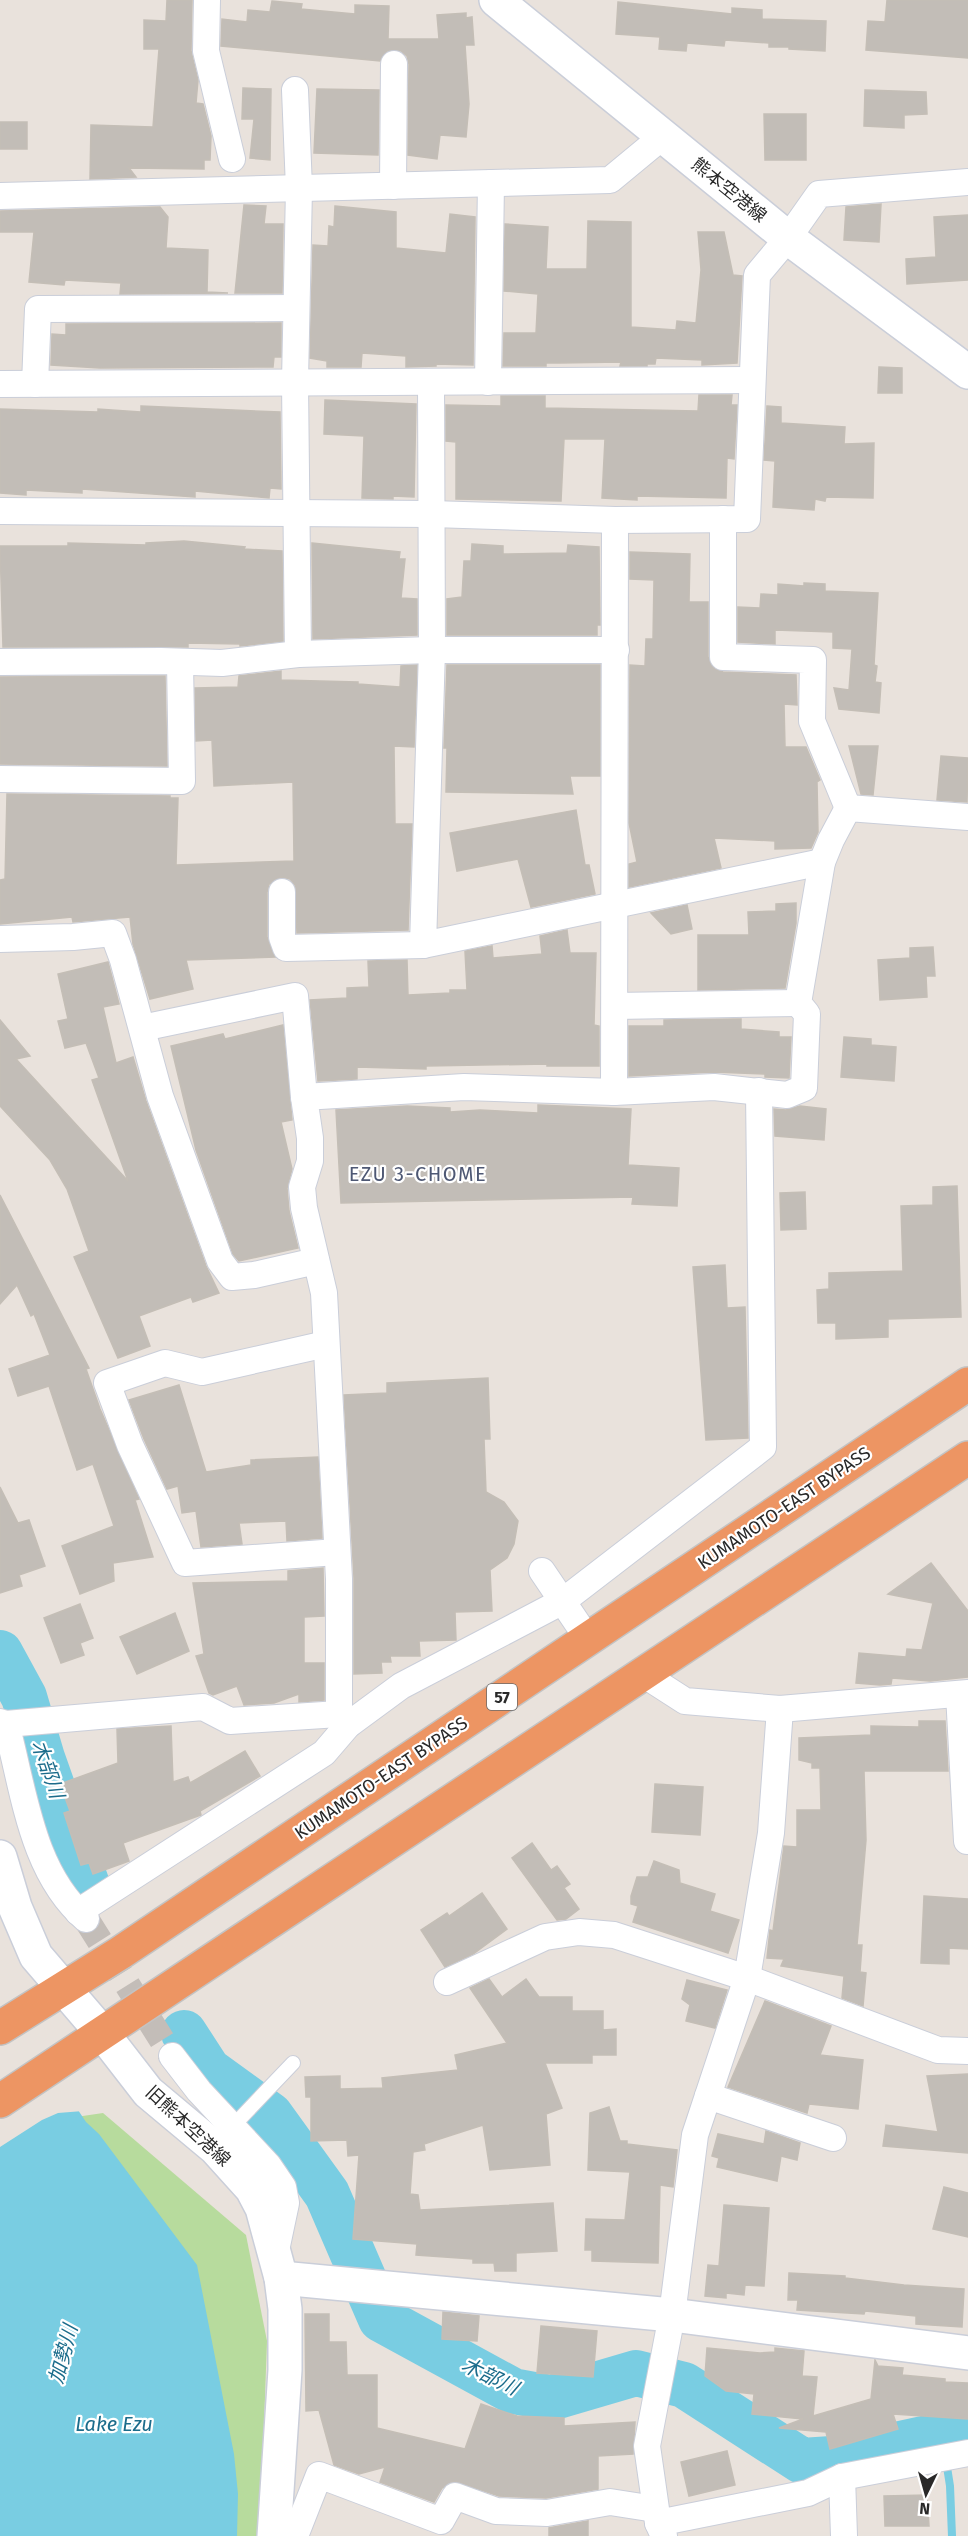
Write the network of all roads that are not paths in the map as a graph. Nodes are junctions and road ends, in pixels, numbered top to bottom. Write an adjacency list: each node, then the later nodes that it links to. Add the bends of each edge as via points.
1 (207, 0): 6 (street, via 206,51)
2 (496, 0): 5 (street, 熊本空港線)
3 (394, 64): 9 (street)
4 (296, 90): 10 (street)
5 (662, 137): 8 (street, via 610,180); 12 (street, 熊本空港線)
6 (232, 159)
7 (968, 182): 12 (street, via 819,194)
8 (491, 183): 9 (street); 18 (street)
9 (393, 186): 10 (street)
10 (299, 188): 11 (street); 13 (street)
11 (0, 196)
12 (788, 238): 14 (street, 熊本空港線); 15 (street, via 757,274)
13 (295, 308): 16 (street); 20 (street, via 38,309)
14 (968, 372)
15 (752, 380): 18 (street); 24 (street, via 747,519)
16 (294, 382): 17 (street); 20 (street); 22 (street)
17 (431, 382): 18 (street); 23 (street)
18 (488, 382)
19 (0, 384): 20 (street)
20 (35, 384)
21 (0, 511): 22 (street)
22 (297, 513): 23 (street); 28 (street)
23 (432, 514): 25 (street); 26 (street)
24 (723, 519): 25 (street); 32 (street, via 723,657 813,660 812,721)
25 (615, 520): 27 (street)
26 (432, 650): 27 (street); 28 (street); 38 (street)
27 (616, 650): 36 (street)
28 (298, 654): 30 (street, via 222,663)
29 (0, 662): 30 (street)
30 (180, 662): 31 (street, via 182,781)
31 (0, 779)
32 (848, 808): 33 (street); 34 (street)
33 (968, 817)
34 (822, 862): 36 (street); 39 (street)
35 (282, 892): 38 (street, via 282,937 286,948)
36 (615, 907): 38 (street); 40 (street)
37 (0, 939): 41 (street, via 113,933)
38 (423, 945)
39 (798, 1004): 40 (street); 42 (street, via 807,1014 804,1088 787,1095)
40 (615, 1006): 43 (street)
41 (142, 1028): 44 (street, via 295,996); 45 (street, via 160,1095 219,1261 232,1277)
42 (759, 1091): 43 (street, via 714,1088); 51 (street, via 763,1447)
43 (614, 1092): 44 (street, via 464,1087)
44 (304, 1097): 45 (street, via 310,1161 302,1187)
45 (316, 1261): 46 (street, via 324,1293)
46 (326, 1344): 49 (street); 49 (street, via 202,1372 165,1363 107,1383 130,1445 185,1563)
47 (968, 1384): 52 (highway, KUMAMOTO-EAST BYPASS / 57)
48 (968, 1458): 53 (highway)
49 (337, 1552): 56 (street)
50 (542, 1571): 51 (street)
51 (563, 1601): 52 (street); 56 (street)
52 (588, 1640): 62 (highway, KUMAMOTO-EAST BYPASS / 57)
53 (643, 1674): 55 (street, via 685,1701); 64 (highway)
54 (963, 1694): 55 (street); 58 (street)
55 (780, 1709): 60 (street, via 771,1833)
56 (343, 1719): 57 (street, via 230,1721 203,1707); 57 (street, via 324,1753 113,1889 82,1916 60,1892 46,1868)
57 (3, 1723)
58 (967, 1841)
59 (0, 1857): 62 (street, 旧熊本空港線, via 36,1956)
60 (747, 1978): 61 (street, via 614,1935 579,1932 545,1937); 65 (street, via 938,2050); 68 (street)
61 (447, 1982)
62 (64, 1990): 63 (highway, KUMAMOTO-EAST BYPASS / 57); 64 (street, 旧熊本空港線)
63 (0, 2028)
64 (103, 2034): 69 (highway); 72 (street, 旧熊本空港線, via 148,2092 215,2148 252,2189 262,2208)
65 (968, 2051)
66 (172, 2056): 70 (street, via 199,2091)
67 (293, 2063): 70 (lane)
68 (708, 2096): 71 (street); 73 (street, via 695,2135)
69 (0, 2101)
70 (238, 2120): 72 (street, via 283,2187 286,2203)
71 (833, 2138)
72 (278, 2267): 73 (street, via 400,2289); 79 (street, 旧熊本空港線, via 285,2309 285,2370)
73 (672, 2315): 74 (street); 77 (street, via 647,2446)
74 (968, 2353)
75 (968, 2453): 76 (street)
76 (842, 2477): 77 (street, via 808,2493); 81 (street)
77 (659, 2523): 78 (street, via 610,2502 547,2513 496,2511 454,2496)
78 (447, 2528): 80 (street, via 319,2475)
79 (274, 2536)
80 (295, 2536)
81 (844, 2536)

